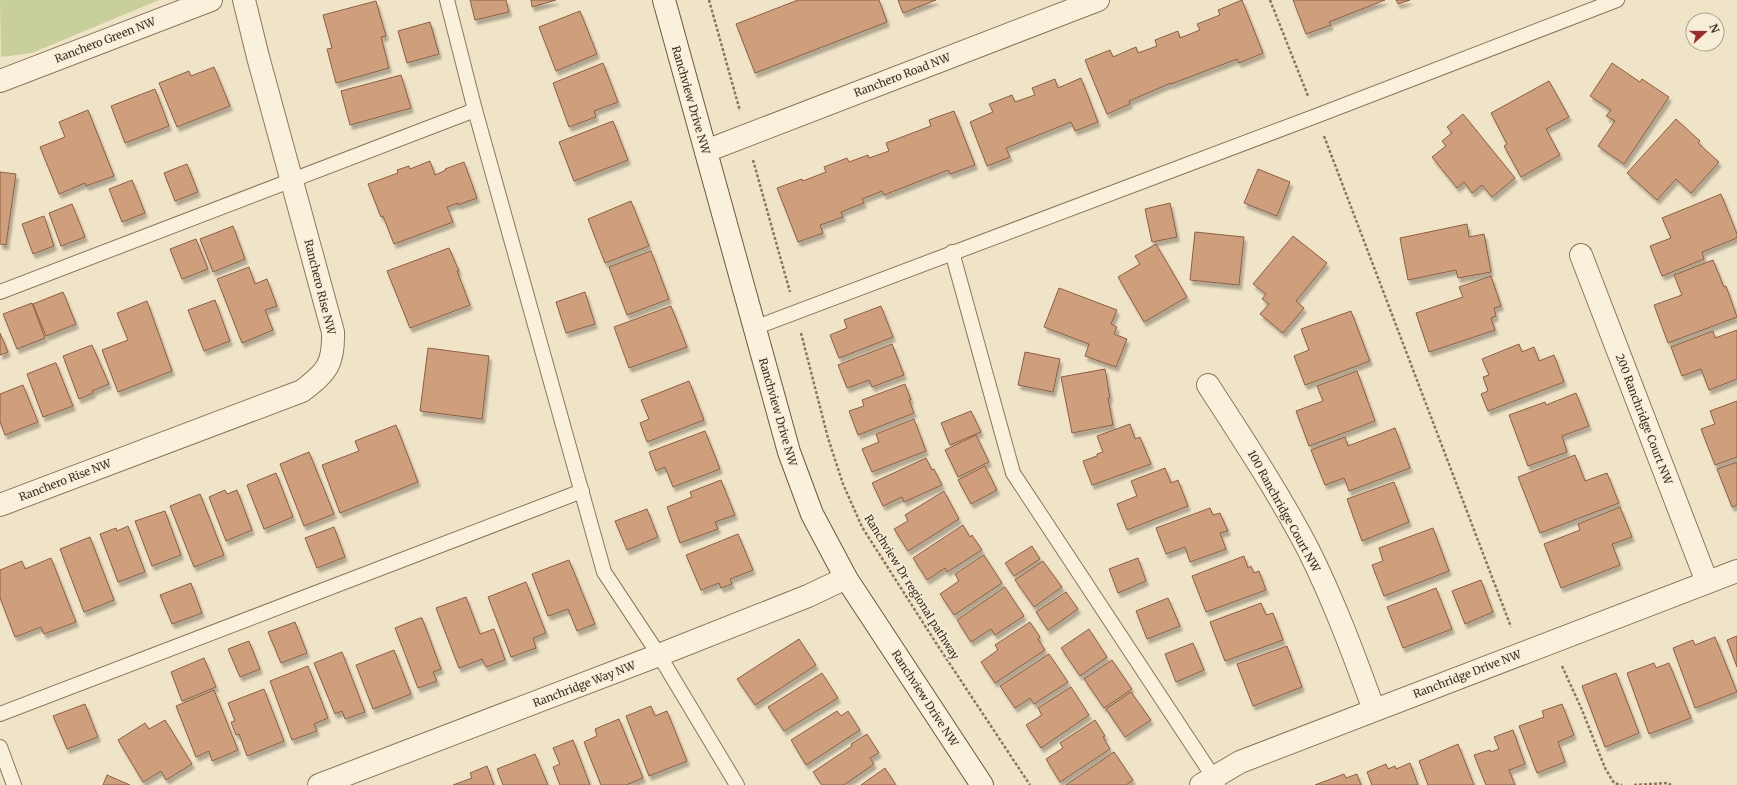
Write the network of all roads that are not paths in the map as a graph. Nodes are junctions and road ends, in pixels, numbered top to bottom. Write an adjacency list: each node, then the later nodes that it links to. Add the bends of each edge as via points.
1 (211, 0): 7 (street, Ranchero Green NW)
2 (244, 0): 10 (street, Ranchero Rise NW)
3 (447, 0): 8 (lane)
4 (664, 0): 9 (street, Ranchview Drive NW)
5 (1098, 0): 9 (street, Ranchero Road NW)
6 (1617, 0): 11 (lane)
7 (0, 81)
8 (475, 110): 10 (lane); 16 (lane)
9 (706, 151): 14 (street, Ranchview Drive NW)
10 (292, 179): 13 (lane); 17 (street, Ranchero Rise NW, via 333,332 334,351 330,365 302,391)
11 (952, 252): 14 (lane); 25 (lane, via 1013,473)
12 (1581, 255): 20 (street, 200 Ranchridge Court NW)
13 (0, 292)
14 (754, 328): 19 (street, Ranchview Drive NW, via 788,452 812,514)
15 (1208, 385): 22 (street, 100 Ranchridge Court NW, via 1264,471 1308,549 1341,620)
16 (582, 491): 21 (lane, via 604,572); 23 (lane)
17 (0, 505)
18 (1737, 571): 20 (street, Ranchridge Drive NW)
19 (846, 578): 21 (street, Ranchridge Way NW, via 808,596); 29 (street, Ranchview Drive NW)
20 (1707, 582): 22 (street, Ranchridge Drive NW)
21 (659, 655): 27 (street, Ranchridge Way NW); 28 (lane)
22 (1374, 710): 25 (street, Ranchridge Drive NW, via 1240,762)
23 (0, 714)
24 (0, 748): 26 (lane)
25 (1212, 782)
26 (14, 785)
27 (319, 785)
28 (737, 785)
29 (982, 785)

